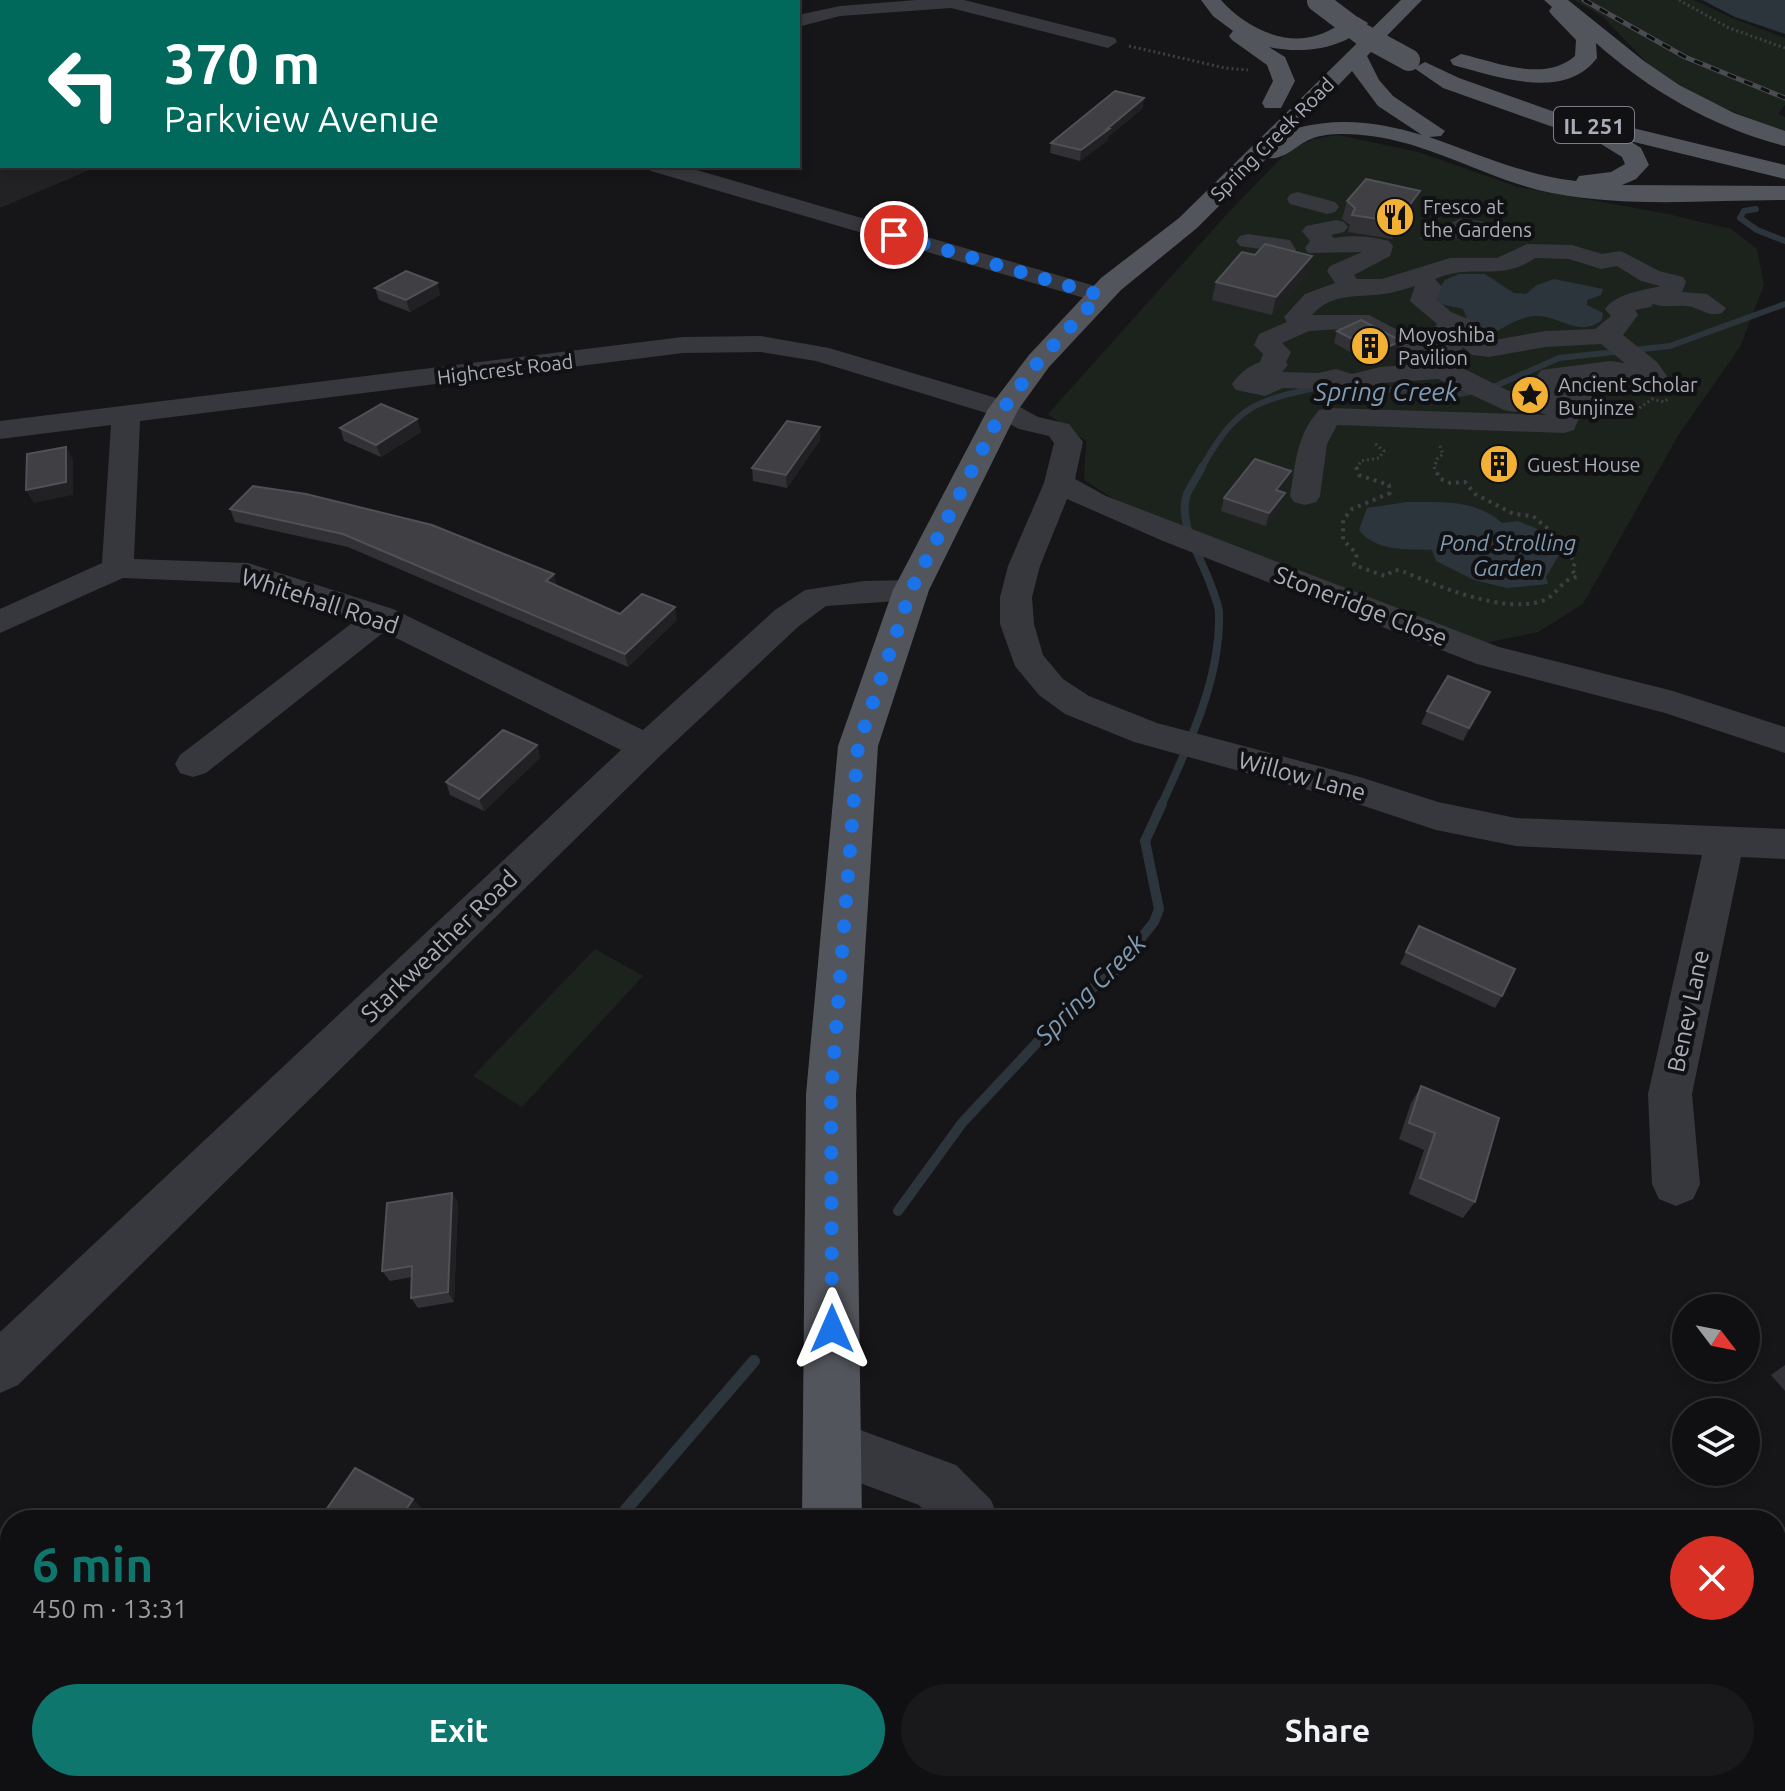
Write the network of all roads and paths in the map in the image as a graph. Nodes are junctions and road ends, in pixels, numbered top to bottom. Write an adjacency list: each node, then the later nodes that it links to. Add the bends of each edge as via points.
1 (1199, 0): 12 (main road, Spring Creek Road, via 1277,62 1284,81 1264,112)
2 (1211, 0): 12 (main road, via 1249,33 1274,42 1322,41)
3 (1347, 0): 16 (main road, IL 251)
4 (1421, 0): 10 (main road)
5 (1539, 0): 16 (main road, via 1571,20 1586,39 1586,58 1571,71 1536,75)
6 (1554, 0): 17 (main road, via 1667,88 1702,108)
7 (1679, 0): 14 (path, via 1729,28)
8 (945, 1): 11 (street, via 840,11); 13 (street)
9 (1317, 1): 16 (main road, IL 251, bridge, via 1363,35)
10 (1399, 4): 12 (main road, Spring Creek Road); 15 (main road, Spring Creek Road)
11 (800, 21)
12 (1358, 23)
13 (1108, 42)
14 (1785, 48)
15 (1356, 55): 16 (main road, via 1379,98 1417,123 1485,155 1537,175 1575,181 1608,181 1630,175 1637,165 1633,153 1609,139 1451,83); 24 (main road, Spring Creek Road)
16 (1418, 55): 19 (main road, IL 251, via 1608,117); 21 (main road, IL 251, via 1590,124)
17 (1785, 139)
18 (1237, 141): 31 (main road, Spring Creek Road, via 1162,217)
19 (1785, 158)
20 (667, 168): 31 (street)
21 (1785, 172)
22 (1785, 193): 24 (main road, via 1599,192 1549,186 1400,136 1333,126 1302,132 1277,148)
23 (1298, 199): 32 (street, via 1332,217 1314,231 1323,240 1317,248 1347,243 1381,246 1381,251 1339,271)
24 (1188, 223): 31 (main road, Spring Creek Road)
25 (1514, 230): 28 (street, via 1621,245 1625,254)
26 (1248, 241): 27 (street, via 1282,245)
27 (1284, 250)
28 (1611, 260): 29 (street, via 1596,269); 30 (street, via 1527,251 1503,266 1450,264); 33 (street, via 1674,282)
29 (1547, 264)
30 (1420, 277): 32 (street, via 1382,287); 35 (street, via 1429,287 1423,301)
31 (1112, 282): 40 (main road, Spring Creek Road)
32 (1350, 287): 36 (street, via 1308,300 1297,317)
33 (1660, 297): 34 (street, via 1698,299); 37 (street, via 1648,294 1642,302 1618,309 1624,319)
34 (1713, 308)
35 (1454, 322): 37 (street, via 1469,329 1471,341 1481,349 1543,339); 38 (street, via 1445,331 1449,349)
36 (1321, 329): 38 (street, via 1360,320); 38 (street, via 1268,340 1278,352 1275,365 1246,384 1265,388 1277,380 1336,377 1350,383)
37 (1609, 338): 39 (street)
38 (1431, 367): 44 (street, via 1514,404 1520,396 1536,399)
39 (1650, 372): 44 (path, via 1671,395 1664,402 1652,399 1643,409 1623,416); 44 (street, via 1610,369 1551,376 1562,394 1580,400 1586,409)
40 (1003, 409): 41 (street, Highcrest Road, via 820,354 761,344 683,345); 46 (street, via 1065,435 1069,442); 49 (main road, Spring Creek Road)
41 (126, 416): 45 (street, Highcrest Road); 48 (street)
42 (1368, 416): 43 (street); 43 (path, via 1365,434 1384,451 1356,467 1359,475 1384,481 1390,493 1342,517 1340,533 1357,554 1354,565 1385,576 1402,571 1449,592 1496,601 1549,599 1568,578 1577,577 1575,563 1560,539 1533,516 1514,514 1475,494 1465,482 1439,478 1434,470 1445,437); 47 (street, via 1329,416 1323,422 1307,459)
43 (1436, 418): 44 (street)
44 (1570, 421)
45 (0, 430)
46 (1059, 483): 52 (street, Stoneridge Close, via 1174,534 1489,656 1673,703); 55 (street, Willow Lane, via 1024,566 1016,597 1017,624 1027,658 1051,687 1077,705 1147,733 1436,816 1516,832)
47 (1305, 496)
48 (118, 568): 50 (street, Whitehall Road, via 248,573); 51 (street)
49 (911, 590): 53 (street, Starkweather Road, via 817,597 787,618); 59 (main road, Spring Creek Road, via 858,746 831,1094)
50 (381, 617): 53 (street, Whitehall Road); 54 (street)
51 (0, 622)
52 (1785, 740)
53 (647, 747): 58 (street, Starkweather Road)
54 (193, 764)
55 (1725, 839): 56 (street, Willow Lane); 57 (street, Benev Lane, via 1670,1094)
56 (1785, 844)
57 (1676, 1184)
58 (0, 1367)
59 (833, 1447): 60 (main road, Spring Creek Road); 61 (street, via 937,1484)
60 (832, 1510)
61 (962, 1510)

